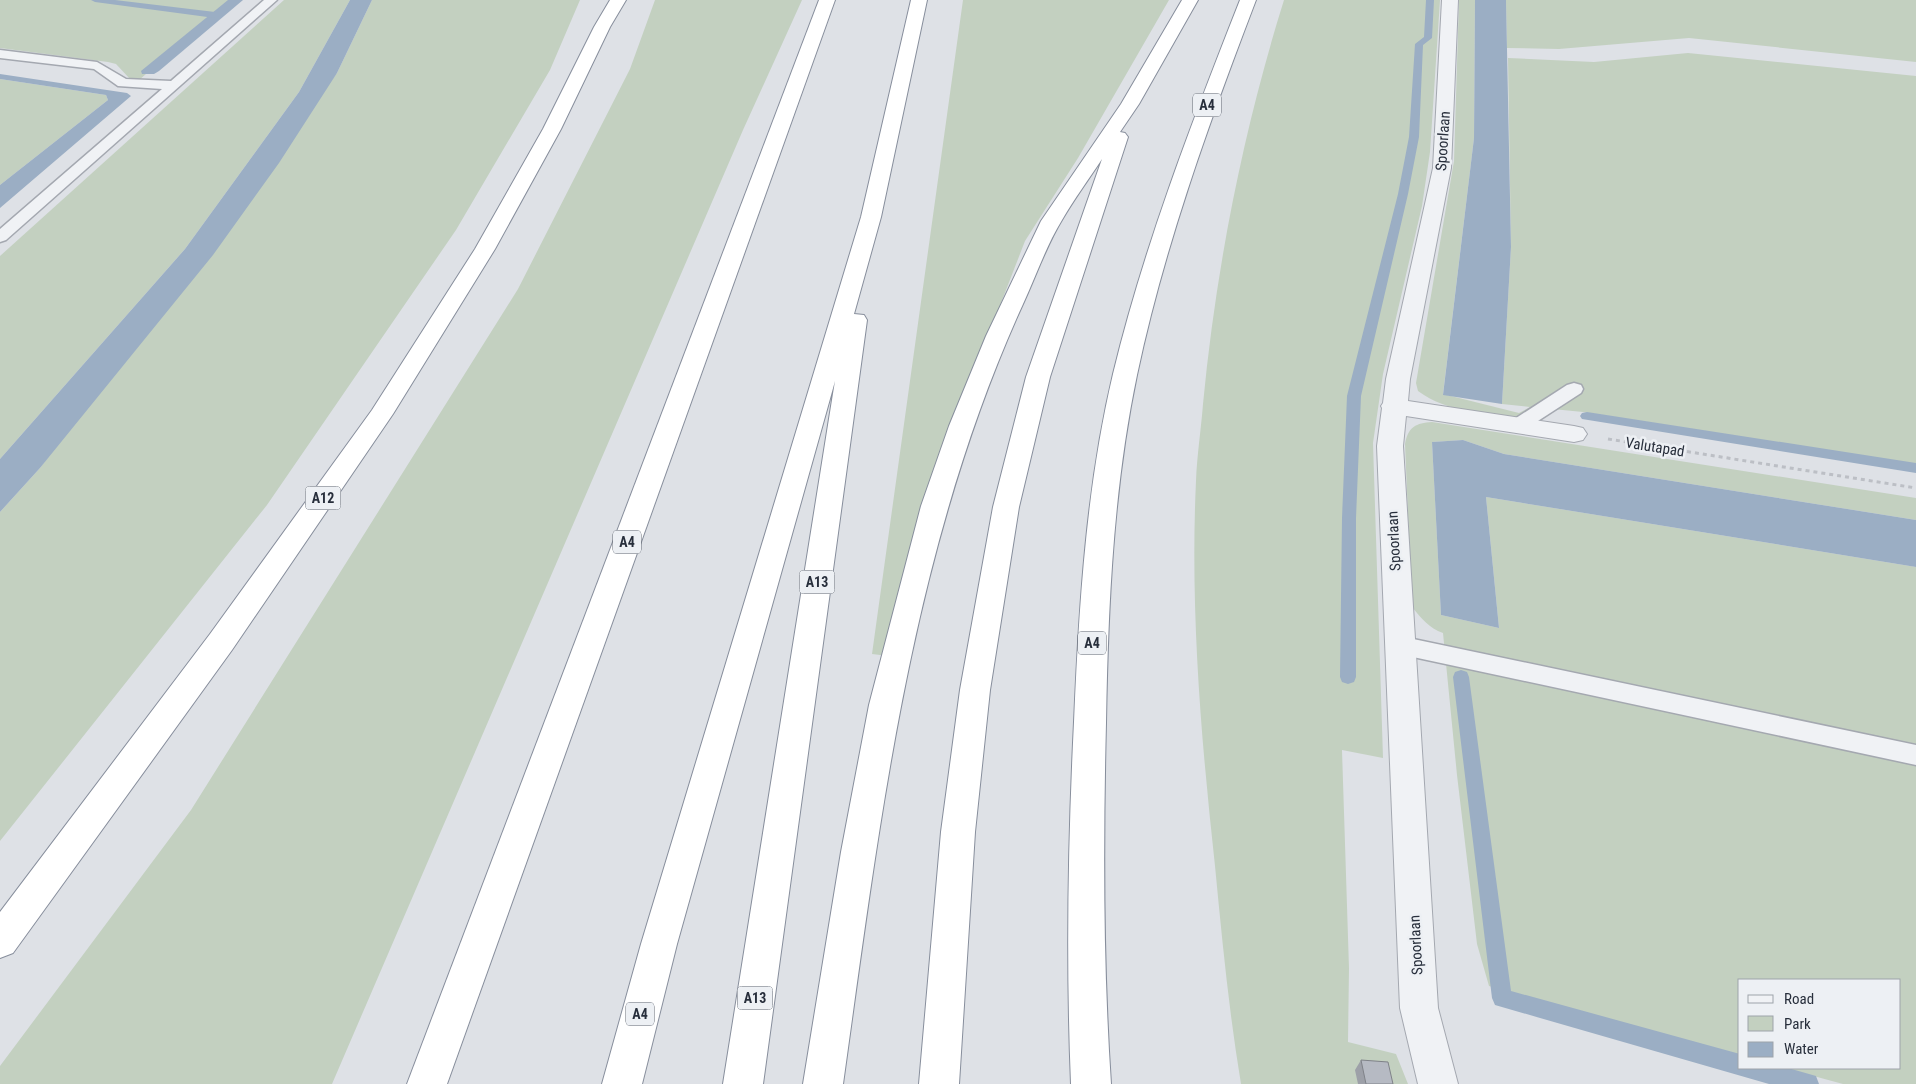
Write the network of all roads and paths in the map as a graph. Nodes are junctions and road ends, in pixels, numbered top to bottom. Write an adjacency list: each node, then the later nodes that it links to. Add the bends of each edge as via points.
1 (271, 0): 11 (lane)
2 (608, 0): 9 (highway, A12)
3 (618, 0): 9 (highway, A12)
4 (827, 0): 23 (highway, A4)
5 (920, 0): 13 (highway, A4)
6 (1190, 0): 12 (highway)
7 (1248, 0): 28 (highway, A4, via 1206,108 1149,278 1125,377 1104,501 1092,638 1087,833)
8 (1450, 0): 16 (street, Spoorlaan, via 1442,168)
9 (602, 27): 22 (highway, A12, via 552,129 498,226 380,414 221,642)
10 (0, 54): 11 (lane, via 97,66 123,84)
11 (172, 85): 14 (lane)
12 (1130, 104): 26 (highway, via 1051,220 977,382 934,506 885,705 858,852); 27 (highway, via 1038,377 1006,507 975,690 958,832)
13 (871, 217): 24 (highway, A4, via 658,944); 25 (highway, A13)
14 (0, 237)
15 (1574, 389): 17 (lane)
16 (1393, 406): 17 (street); 20 (street, Spoorlaan, via 1390,446)
17 (1517, 426): 18 (street)
18 (1574, 434): 19 (path, Valutapad)
19 (1916, 488)
20 (1399, 645): 21 (lane); 29 (street, Spoorlaan, via 1419,1008)
21 (1916, 755)
22 (0, 941)
23 (427, 1084)
24 (622, 1084)
25 (743, 1084)
26 (823, 1084)
27 (938, 1084)
28 (1091, 1084)
29 (1438, 1084)

